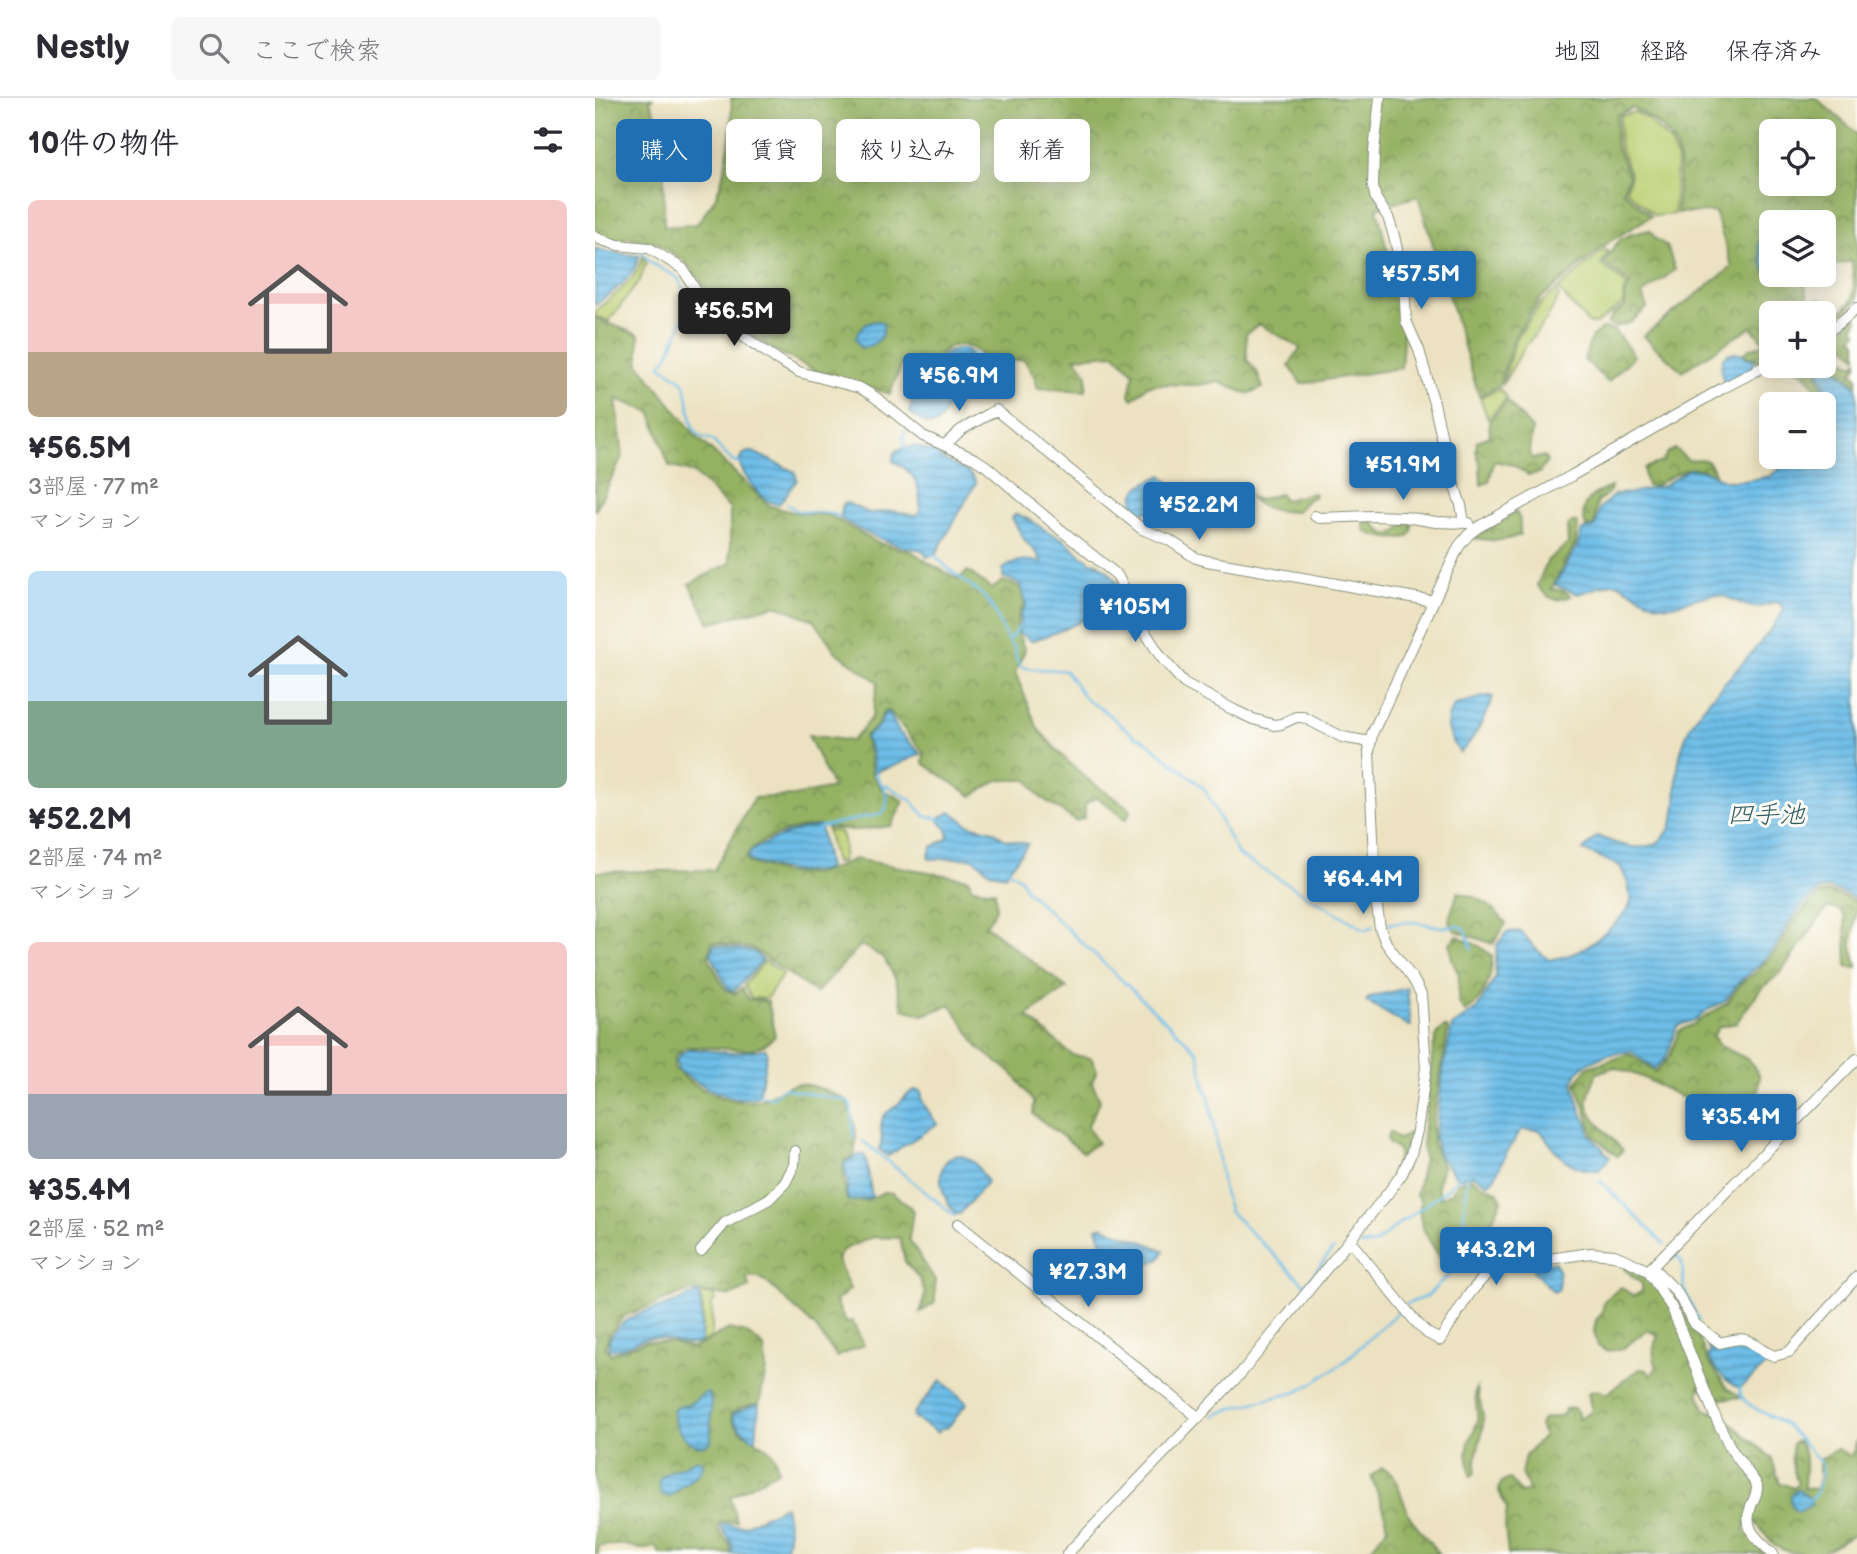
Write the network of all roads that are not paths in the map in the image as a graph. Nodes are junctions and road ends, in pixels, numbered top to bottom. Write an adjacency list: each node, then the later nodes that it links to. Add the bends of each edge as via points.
1 (1380, 98): 8 (street, via 1373,187 1394,236 1404,280 1406,321 1419,350)
2 (595, 236): 6 (street, via 618,245 649,248 683,269 716,318 781,362 799,372 860,388 923,436)
3 (1857, 308): 4 (street)
4 (1836, 326)
5 (1759, 369): 9 (street)
6 (945, 445): 10 (street, via 996,410 1142,529 1196,558); 11 (street, via 986,466 1117,575 1133,613 1161,657 1184,682 1254,719 1281,724 1303,717 1342,737)
7 (1315, 516): 8 (street)
8 (1464, 522): 9 (street)
9 (1480, 526): 10 (street, via 1459,546)
10 (1433, 601): 11 (street)
11 (1370, 742): 15 (street, via 1380,928 1421,994 1426,1068 1411,1154 1402,1174)
12 (1857, 1059): 17 (street)
13 (795, 1151): 16 (street, via 785,1183 769,1199 725,1223)
14 (958, 1224): 19 (street)
15 (1350, 1241): 17 (street, via 1427,1333 1440,1340 1490,1270 1591,1253 1614,1255); 19 (street)
16 (701, 1251)
17 (1650, 1269): 18 (street, via 1677,1291 1695,1324 1720,1343 1747,1339 1774,1356 1789,1352); 21 (street, via 1672,1308 1731,1450 1757,1485 1748,1518 1750,1530)
18 (1857, 1277)
19 (1199, 1418): 20 (street)
20 (1066, 1554)
21 (1773, 1554)

